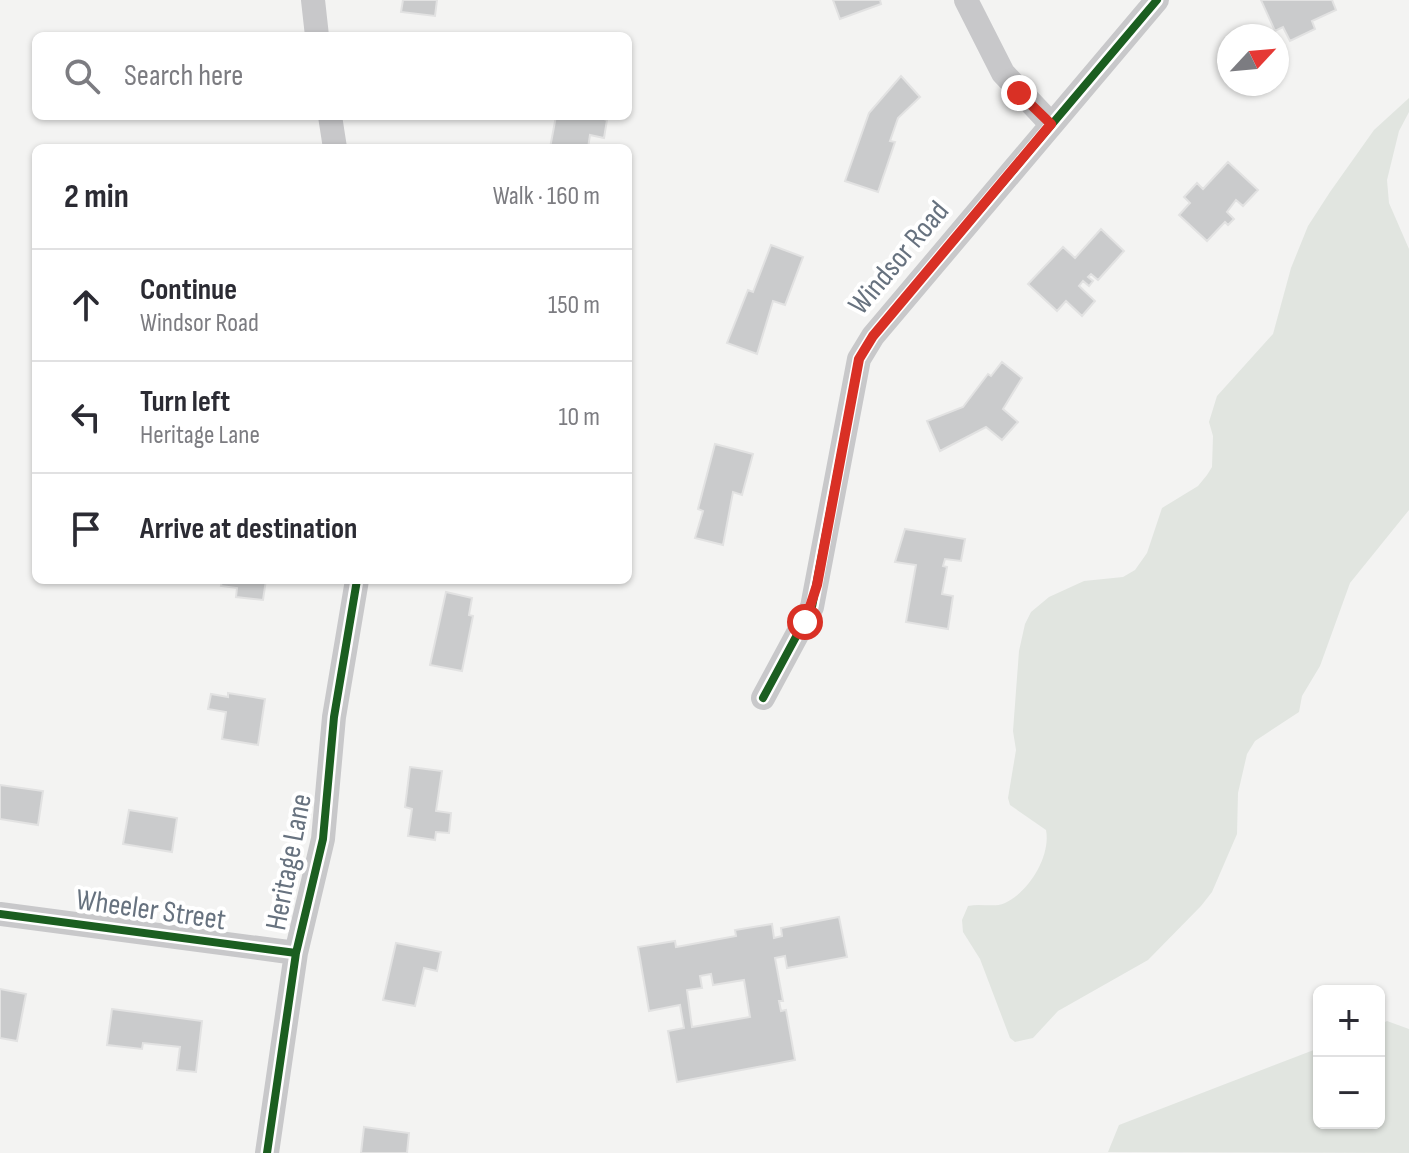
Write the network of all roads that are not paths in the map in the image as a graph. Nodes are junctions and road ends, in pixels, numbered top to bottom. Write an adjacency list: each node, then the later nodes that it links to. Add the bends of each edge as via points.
1 (313, 0): 4 (street)
2 (966, 0): 6 (street, via 1003,73)
3 (1157, 0): 6 (street, Windsor Road)
4 (317, 32)
5 (331, 120): 7 (street)
6 (1051, 124): 9 (street, Windsor Road, via 859,359 812,607)
7 (334, 144)
8 (356, 584): 11 (street, Heritage Lane, via 334,717 323,839)
9 (763, 698)
10 (0, 914): 11 (street, Wheeler Street)
11 (296, 953): 12 (street, Heritage Lane)
12 (267, 1153)

